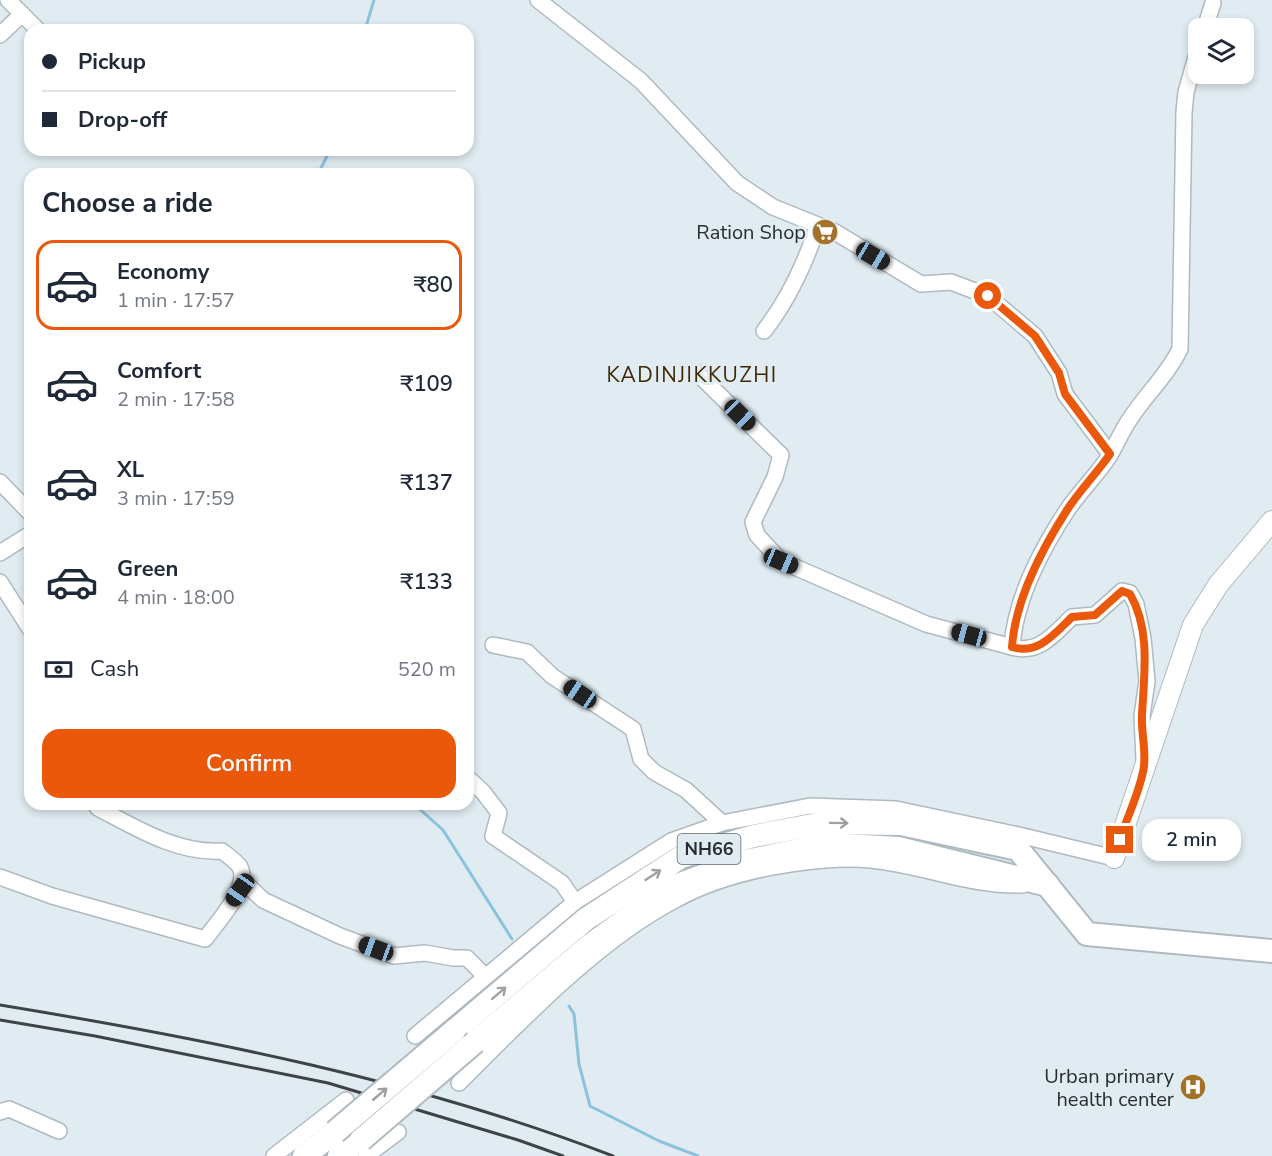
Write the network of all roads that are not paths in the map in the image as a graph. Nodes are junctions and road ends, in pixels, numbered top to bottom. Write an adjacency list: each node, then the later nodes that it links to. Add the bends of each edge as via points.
1 (8, 0): 4 (street)
2 (538, 0): 9 (street, via 641,81 737,183 772,207)
3 (1213, 3): 5 (street)
4 (22, 14): 6 (street); 7 (street)
5 (1208, 18)
6 (32, 24)
7 (0, 35)
8 (1188, 84): 12 (street, via 1184,112 1180,349 1170,370 1130,419)
9 (818, 225): 10 (street, via 789,298); 12 (street, via 921,284 951,282 988,296 1035,336 1059,373 1065,394)
10 (764, 331)
11 (696, 372): 21 (street, via 781,455 753,522 757,535 781,561 926,624)
12 (1110, 454): 21 (street, via 1068,509 1041,557 1021,602)
13 (0, 482): 14 (street)
14 (24, 507)
15 (1272, 521): 22 (main road, via 1218,585 1193,625)
16 (24, 538): 17 (street)
17 (0, 553)
18 (0, 582): 19 (street)
19 (24, 620)
20 (493, 645): 25 (street, via 527,652 552,676 633,729 641,759 654,772 686,790)
21 (1012, 647): 22 (street, via 1028,649 1048,641 1072,617 1095,615 1122,591 1130,594 1136,604 1144,648)
22 (1144, 766): 26 (main road)
23 (474, 784): 30 (street, via 499,813 494,836 562,883)
24 (104, 810): 29 (street, via 169,842 204,852 222,850 240,866)
25 (722, 824): 26 (street, via 810,806 896,809); 30 (street, via 671,841)
26 (1114, 858)
27 (0, 878): 29 (street, via 205,939)
28 (1048, 885): 31 (highway, NH66, via 1087,934); 34 (street, via 995,886 872,860 828,858 730,877 677,898 625,932 541,1002); 39 (highway, NH66, bridge, via 898,848 826,844 737,863 669,888 589,946 475,1042); 41 (highway, NH66, one-way to 28, bridge, via 586,919 681,857 754,836 825,823 901,824 1018,849)
29 (244, 886): 32 (street, via 263,900 340,936 394,956 425,953 467,957)
30 (575, 902): 32 (street)
31 (1272, 951)
32 (485, 976): 33 (street)
33 (415, 1036)
34 (459, 1083)
35 (346, 1100): 40 (street)
36 (0, 1112): 37 (street, via 9,1109)
37 (59, 1131)
38 (398, 1132): 39 (street)
39 (363, 1148): 42 (highway, NH66)
40 (274, 1156)
41 (304, 1156)
42 (339, 1156)

